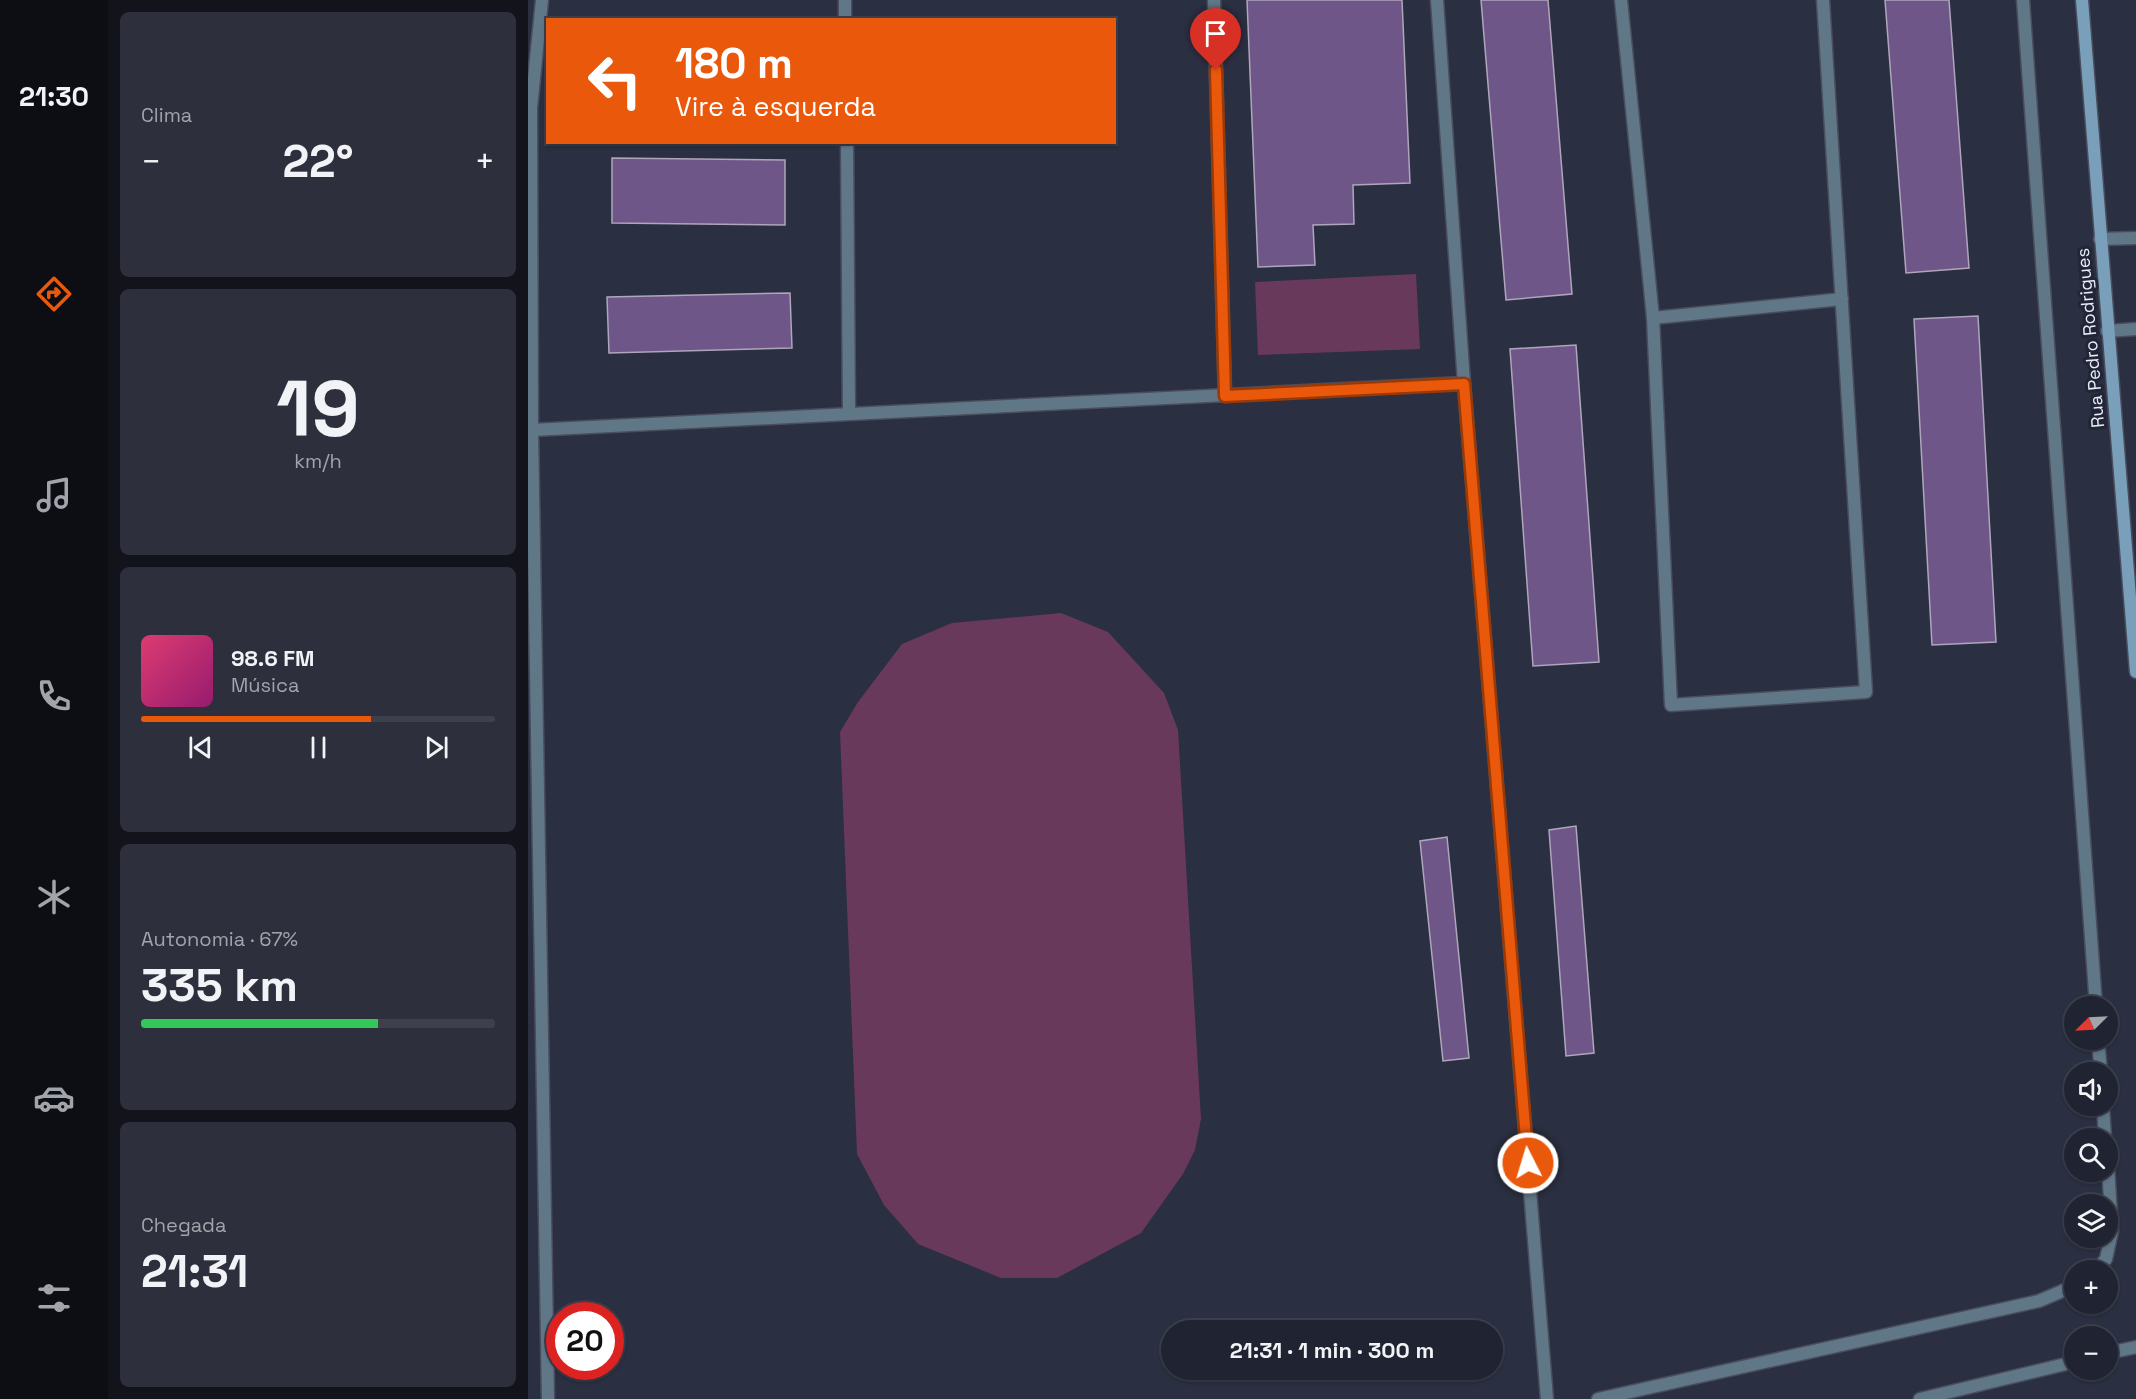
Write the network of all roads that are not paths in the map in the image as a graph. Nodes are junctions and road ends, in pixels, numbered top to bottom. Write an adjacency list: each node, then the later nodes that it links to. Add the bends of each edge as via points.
1 (542, 0): 20 (street, via 531,108)
2 (845, 0): 9 (street)
3 (1214, 0): 18 (street)
4 (1437, 0): 17 (street)
5 (1621, 0): 14 (street)
6 (1822, 0): 13 (street)
7 (2023, 0): 22 (street)
8 (2082, 0): 12 (main road, Rua Pedro Rodrigues)
9 (845, 18)
10 (847, 144): 19 (street)
11 (2136, 238): 12 (street)
12 (2100, 239): 16 (main road, Rua Pedro Rodrigues)
13 (1842, 299): 14 (street); 14 (street, via 1866,692 1671,705)
14 (1653, 318)
15 (2136, 329): 16 (street)
16 (2108, 331): 21 (main road, Rua Pedro Rodrigues)
17 (1464, 384): 18 (street); 30 (street)
18 (1225, 396): 19 (street)
19 (849, 414): 20 (street)
20 (532, 430): 29 (street)
21 (2136, 672)
22 (2095, 996)
23 (2109, 1182): 24 (street, via 2112,1232)
24 (2105, 1260)
25 (2064, 1290): 31 (street, via 2039,1301)
26 (2136, 1347): 27 (street)
27 (2118, 1351)
28 (2064, 1364): 32 (street)
29 (548, 1399)
30 (1547, 1399)
31 (1598, 1399)
32 (1920, 1399)

